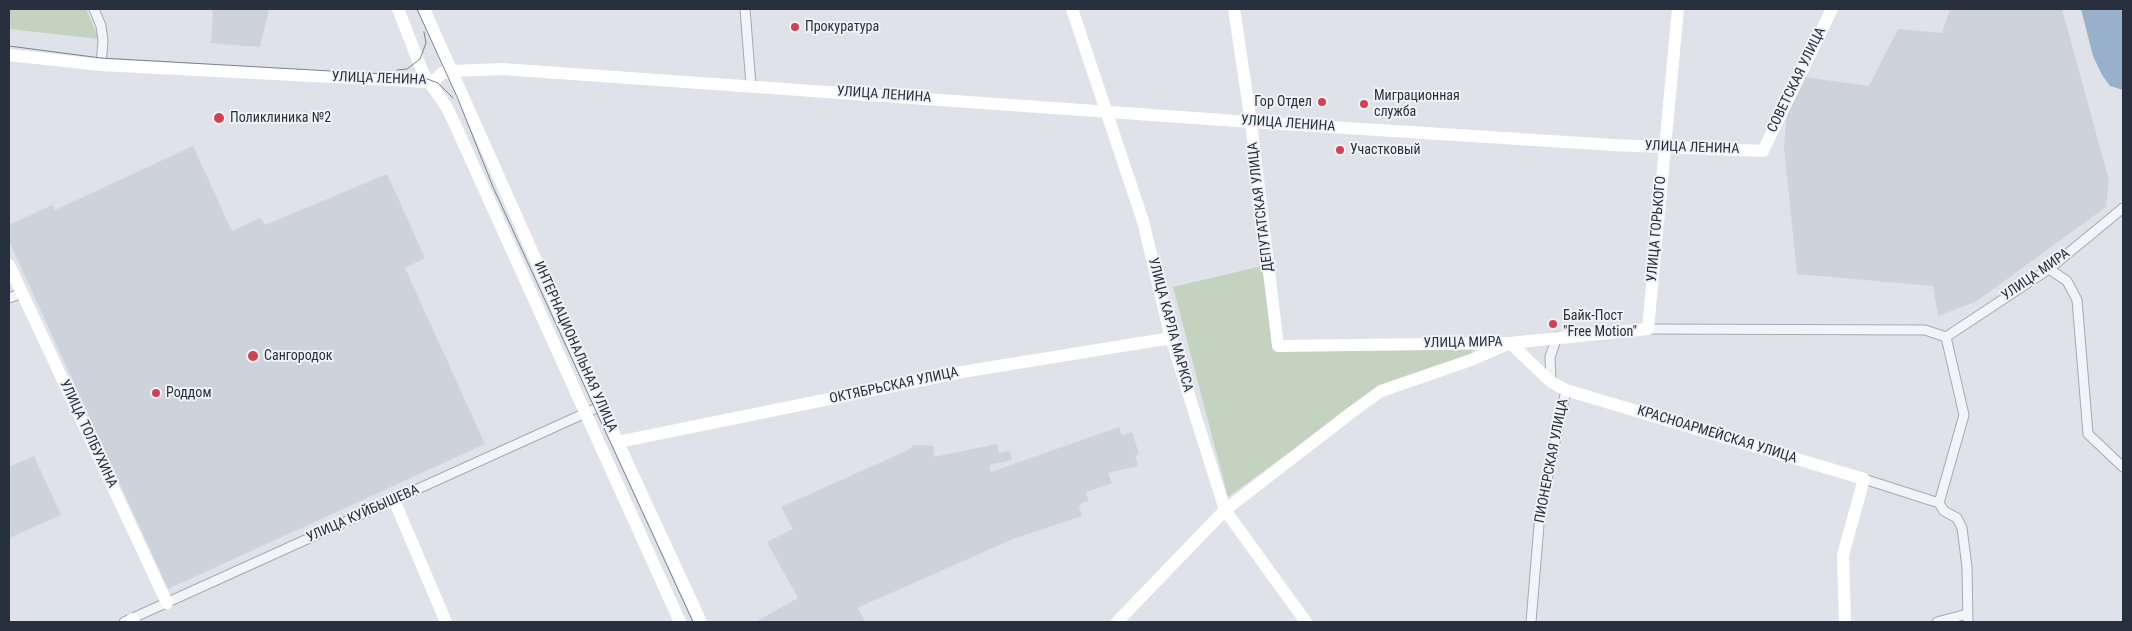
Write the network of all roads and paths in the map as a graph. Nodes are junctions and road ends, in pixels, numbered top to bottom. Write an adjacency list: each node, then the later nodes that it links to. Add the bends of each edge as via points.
1 (94, 9): 10 (street, via 103,41)
2 (398, 9): 12 (street, ИНТЕРНАЦИОНАЛЬНАЯ УЛИЦА)
3 (424, 9): 11 (street, ИНТЕРНАЦИОНАЛЬНАЯ УЛИЦА)
4 (745, 9): 13 (street)
5 (1072, 9): 14 (street, УЛИЦА КАРЛА МАРКСА)
6 (1234, 9): 15 (street, ДЕПУТАТСКАЯ УЛИЦА)
7 (1678, 9): 16 (street, УЛИЦА ГОРЬКОГО)
8 (1832, 9): 17 (street, СОВЕТСКАЯ УЛИЦА)
9 (9, 55): 10 (street, УЛИЦА ЛЕНИНА)
10 (100, 65): 12 (street, УЛИЦА ЛЕНИНА)
11 (453, 71): 12 (street, УЛИЦА ЛЕНИНА, via 442,73); 13 (street, УЛИЦА ЛЕНИНА, via 502,69); 31 (street, ИНТЕРНАЦИОНАЛЬНАЯ УЛИЦА)
12 (429, 82): 32 (street, ИНТЕРНАЦИОНАЛЬНАЯ УЛИЦА, via 452,118)
13 (751, 85): 14 (street, УЛИЦА ЛЕНИНА)
14 (1106, 112): 15 (street, УЛИЦА ЛЕНИНА); 26 (street, УЛИЦА КАРЛА МАРКСА, via 1143,221)
15 (1251, 122): 16 (street, УЛИЦА ЛЕНИНА); 28 (street, ДЕПУТАТСКАЯ УЛИЦА)
16 (1664, 147): 17 (street, УЛИЦА ЛЕНИНА); 23 (street, УЛИЦА ГОРЬКОГО)
17 (1763, 151)
18 (2123, 208): 20 (street, УЛИЦА МИРА)
19 (9, 265): 21 (street, УЛИЦА ТОЛБУХИНА)
20 (2049, 269): 25 (street, УЛИЦА МИРА); 34 (street, via 2067,281 2077,300 2088,434)
21 (22, 293): 22 (street); 39 (street, УЛИЦА ТОЛБУХИНА)
22 (9, 298)
23 (1648, 329): 24 (street, УЛИЦА МИРА); 25 (street, via 1925,330)
24 (1557, 337): 27 (street, УЛИЦА МИРА); 29 (street, via 1550,358)
25 (1946, 337): 37 (street, via 1964,415)
26 (1171, 338): 33 (street, ОКТЯБРЬСКАЯ УЛИЦА, via 962,372); 38 (street, УЛИЦА КАРЛА МАРКСА)
27 (1510, 343): 28 (street, УЛИЦА МИРА); 29 (street, КРАСНОАРМЕЙСКАЯ УЛИЦА); 38 (street, via 1381,391)
28 (1278, 346)
29 (1550, 382): 30 (street, КРАСНОАРМЕЙСКАЯ УЛИЦА)
30 (1566, 390): 35 (street, КРАСНОАРМЕЙСКАЯ УЛИЦА); 47 (street, ПИОНЕРСКАЯ УЛИЦА, via 1540,513)
31 (601, 406): 32 (street, УЛИЦА КУЙБЫШЕВА); 33 (street, ИНТЕРНАЦИОНАЛЬНАЯ УЛИЦА)
32 (586, 413): 36 (street, УЛИЦА КУЙБЫШЕВА); 43 (street, ИНТЕРНАЦИОНАЛЬНАЯ УЛИЦА)
33 (618, 442): 44 (street, ИНТЕРНАЦИОНАЛЬНАЯ УЛИЦА)
34 (2123, 466)
35 (1864, 479): 37 (street, КРАСНОАРМЕЙСКАЯ УЛИЦА); 48 (street, via 1843,555)
36 (394, 500): 39 (street, УЛИЦА КУЙБЫШЕВА); 42 (street)
37 (1939, 503): 40 (street, via 1962,528 1967,567)
38 (1225, 510): 45 (street); 46 (street, УЛИЦА КАРЛА МАРКСА)
39 (166, 603): 41 (street, УЛИЦА КУЙБЫШЕВА)
40 (1967, 618): 49 (street)
41 (130, 621)
42 (446, 622)
43 (680, 622)
44 (701, 622)
45 (1117, 622)
46 (1306, 622)
47 (1531, 622)
48 (1844, 622)
49 (1937, 622)

